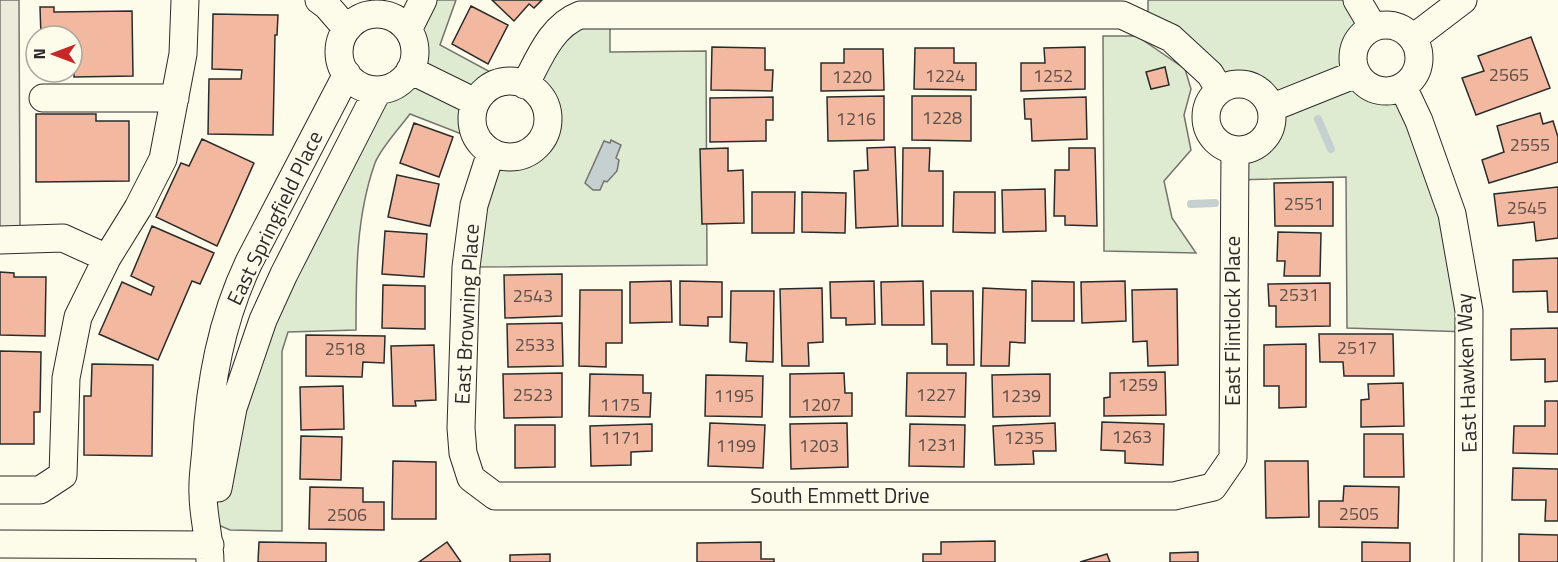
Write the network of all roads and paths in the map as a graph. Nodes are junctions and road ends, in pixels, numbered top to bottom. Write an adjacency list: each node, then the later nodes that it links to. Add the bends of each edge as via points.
1 (185, 0): 19 (street)
2 (319, 0): 8 (street)
3 (423, 0): 9 (street)
4 (1357, 0): 7 (street)
5 (1462, 0): 10 (street, via 1422,32)
6 (383, 7): 8 (street); 9 (street)
7 (1373, 27): 10 (street, via 1393,26); 13 (street, via 1356,42)
8 (347, 29): 12 (street, via 339,46)
9 (408, 30): 11 (street, via 415,55)
10 (1410, 36): 15 (street, via 1416,44 1418,63)
11 (410, 70): 17 (street, via 396,85); 20 (street)
12 (347, 74): 17 (street, via 361,87); 30 (street, East Springfield Place, via 236,290 224,328 208,416 203,494)
13 (1356, 74): 15 (street, via 1371,88 1393,91); 21 (street)
14 (525, 85): 16 (street, via 556,32 580,15 1122,15 1172,38); 20 (street, via 507,81 494,84); 23 (street, via 541,97 547,109 545,134 538,145 517,157)
15 (1403, 87): 31 (street, East Hawken Way, via 1452,214 1469,311)
16 (1220, 89): 21 (street, via 1229,84 1250,85 1267,98); 22 (street, via 1211,97 1205,119 1215,140)
17 (378, 90): 30 (street, East Springfield Place, via 263,320 233,408)
18 (43, 98): 19 (street)
19 (176, 98): 25 (street, via 163,159)
20 (476, 102): 23 (street, via 472,126 476,138)
21 (1271, 108): 22 (street, via 1272,119 1264,139 1255,146)
22 (1235, 150): 27 (street, East Flintlock Place, via 1233,458)
23 (490, 152): 26 (street, East Browning Place, via 474,205 466,267 461,428)
24 (0, 240): 25 (street, via 63,238)
25 (107, 258): 28 (street, via 78,317 66,378 63,475 40,490)
26 (471, 478): 27 (street, South Emmett Drive, via 495,495 1174,495)
27 (1212, 487)
28 (0, 490)
29 (0, 544): 30 (street)
30 (210, 554)
31 (1468, 562)

